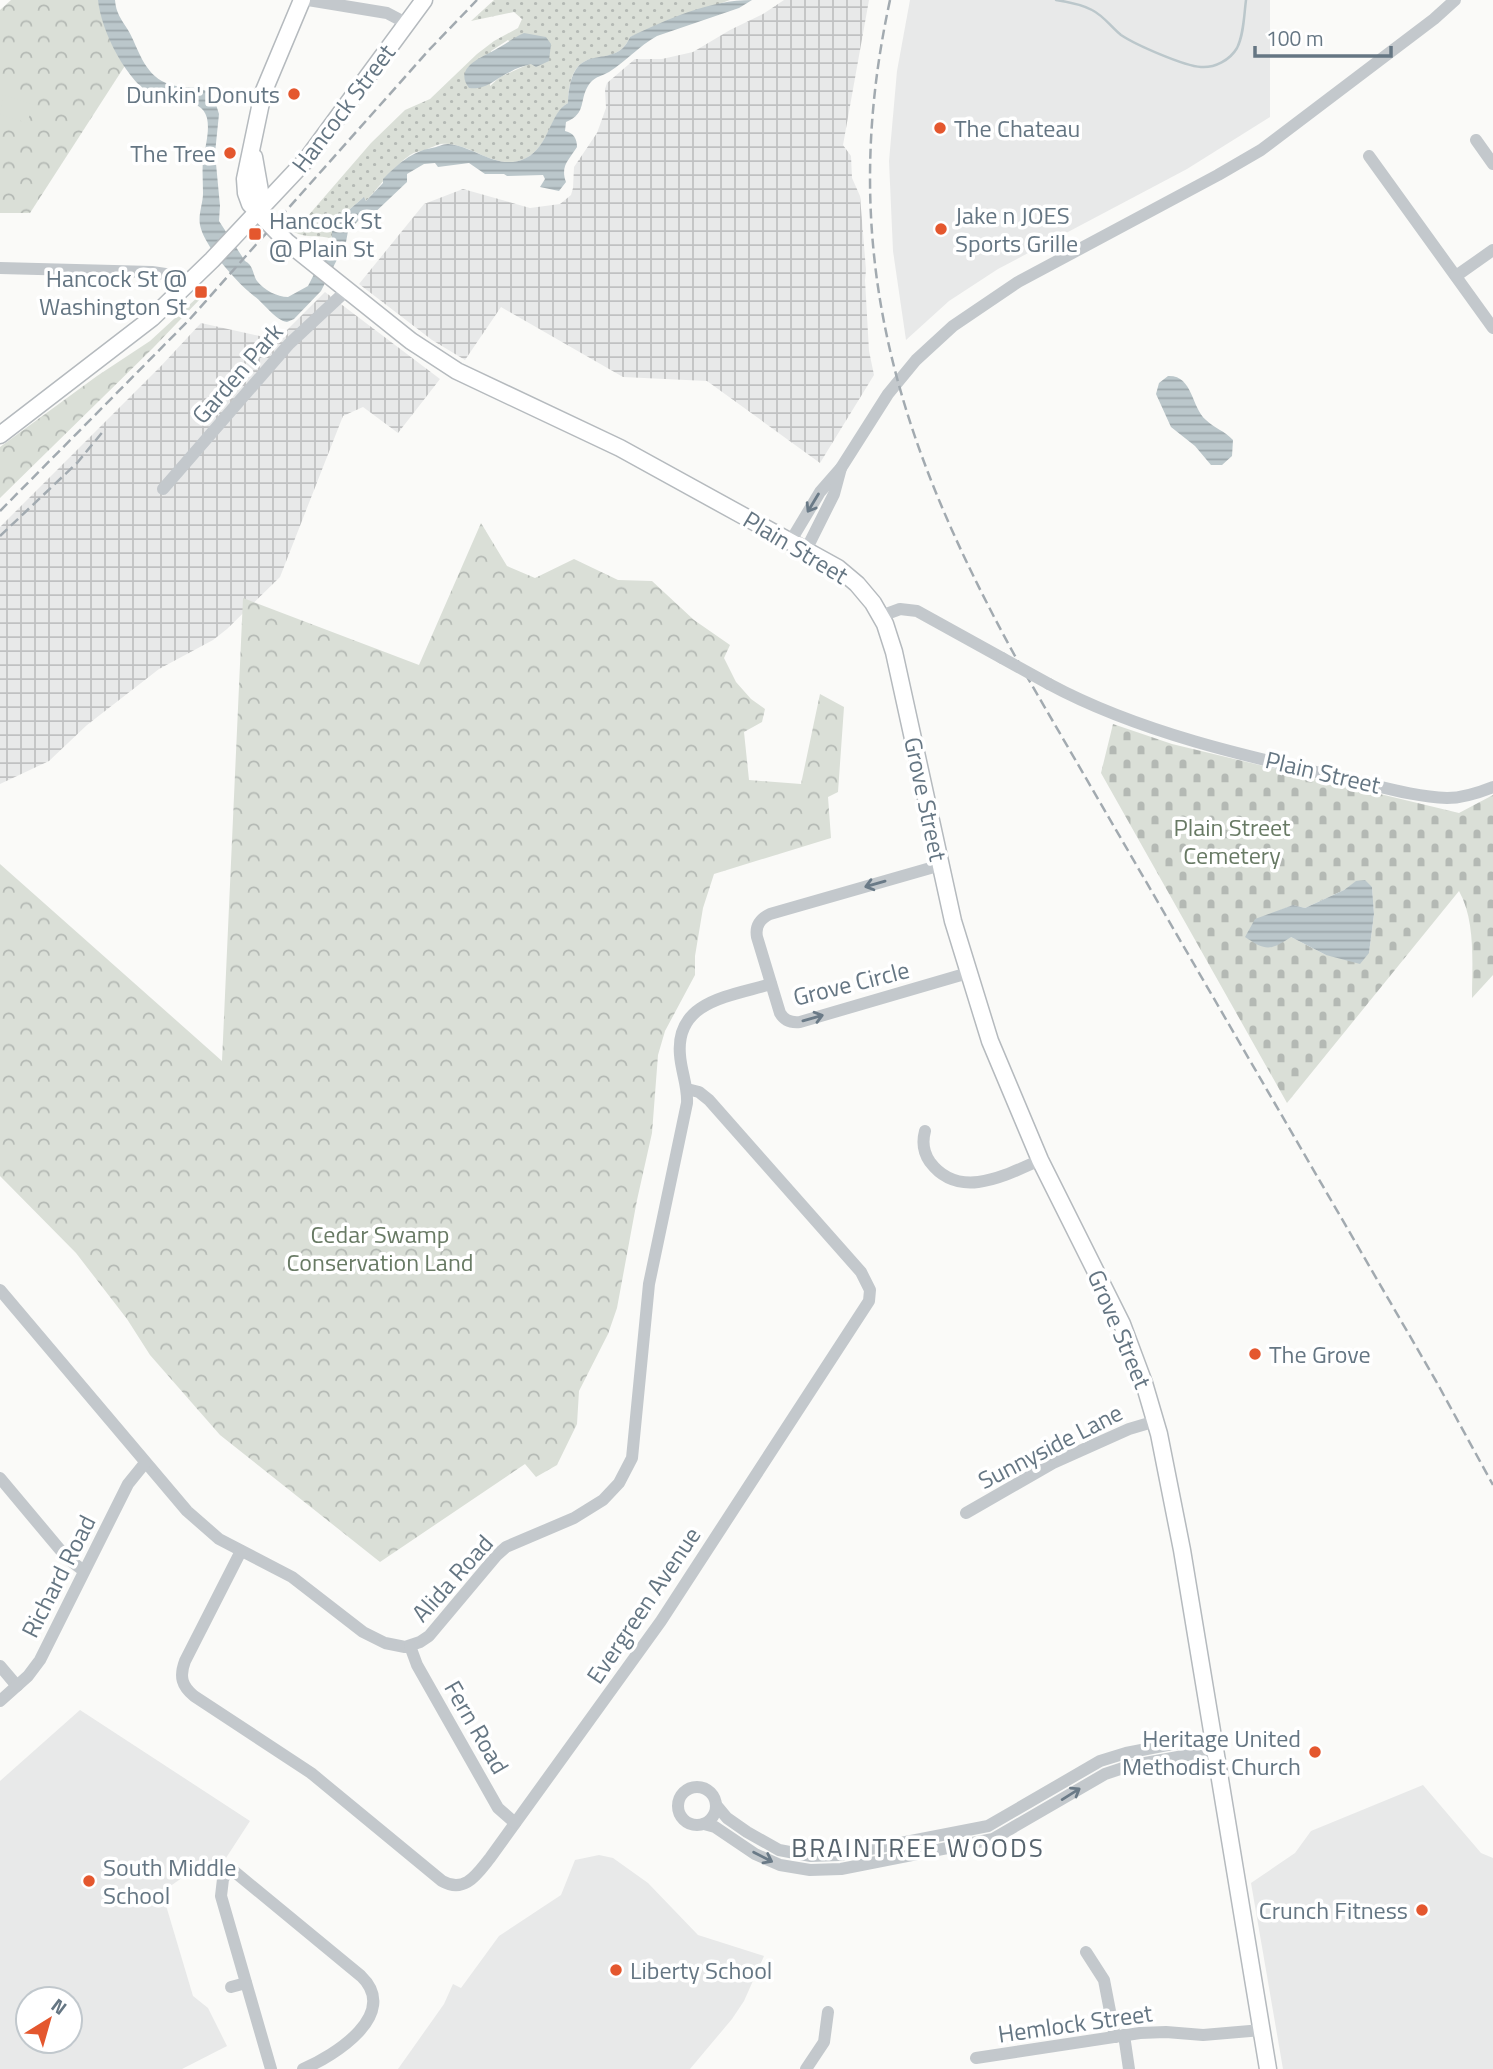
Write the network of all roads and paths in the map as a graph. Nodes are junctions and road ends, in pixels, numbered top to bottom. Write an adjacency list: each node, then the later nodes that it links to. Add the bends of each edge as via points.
1 (302, 0): 9 (main road, via 265,89 252,147 260,191)
2 (308, 0): 5 (street, via 387,13)
3 (424, 0): 5 (main road, Hancock Street)
4 (1455, 0): 17 (street, via 1261,149 972,311 920,356 887,394)
5 (406, 23): 9 (main road, Hancock Street, via 307,159)
6 (1476, 140): 8 (street)
7 (1369, 156): 12 (street)
8 (1493, 164)
9 (258, 213): 13 (main road, Hancock Street); 14 (main road, Plain Street)
10 (1493, 250): 12 (street)
11 (0, 268): 13 (street, via 152,272 172,275)
12 (1456, 276): 15 (street)
13 (187, 286): 16 (main road)
14 (347, 290): 18 (street, Garden Park, via 295,337); 19 (main road, Plain Street, via 457,371 620,448)
15 (1493, 328)
16 (0, 435)
17 (841, 468): 19 (street, one-way to 19, via 820,492); 20 (street, via 834,494)
18 (163, 489)
19 (790, 542): 20 (main road, Plain Street)
20 (806, 550): 21 (main road, Plain Street, via 851,578)
21 (881, 616): 22 (street, Plain Street, bridge, via 900,609 917,611 1082,701 1198,741 1303,769 1439,797); 23 (main road, Grove Street, via 894,652)
22 (1493, 787)
23 (941, 866): 24 (main road, Grove Street); 25 (street, Grove Circle, one-way to 25, via 766,916 756,929)
24 (968, 973): 25 (street, Grove Circle, one-way to 24, via 782,1017 796,1023); 28 (main road, Grove Street, via 999,1065)
25 (771, 984): 26 (street, via 704,1005 687,1020 679,1051)
26 (687, 1089): 36 (street, Alida Road, via 649,1284 634,1445 627,1471 596,1505 501,1551 433,1632); 44 (street, Evergreen Avenue, via 699,1092 716,1107 861,1272 870,1296 661,1621)
27 (925, 1131): 28 (street, via 923,1145 930,1161 943,1174 962,1182 990,1181)
28 (1040, 1160): 30 (main road, Grove Street, via 1118,1316)
29 (0, 1290): 31 (street, Alida Road)
30 (1156, 1421): 33 (street, Sunnyside Lane, via 1053,1463); 40 (main road, Grove Street)
31 (145, 1462): 34 (street, Alida Road, via 194,1519); 35 (street, Richard Road, via 128,1483)
32 (0, 1478): 35 (street, via 67,1558)
33 (966, 1513)
34 (241, 1551): 36 (street, Alida Road, via 292,1577 373,1638); 44 (street, Evergreen Avenue, via 183,1667 186,1689 311,1773 450,1885 472,1880)
35 (84, 1571): 38 (street, Richard Road, via 40,1660)
36 (410, 1646): 44 (street, Fern Road, via 498,1808)
37 (0, 1666): 38 (street)
38 (17, 1686): 39 (street, Richard Road)
39 (0, 1701)
40 (1215, 1743): 41 (street, via 1106,1758); 43 (street, one-way to 40, via 1111,1772); 52 (main road, Grove Street)
41 (1039, 1797): 43 (street); 46 (street, via 988,1826)
42 (717, 1806): 45 (street); 45 (street, via 704,1787 681,1794 678,1807 683,1819); 46 (street, via 747,1832 790,1853 825,1856)
43 (1047, 1809): 47 (street, via 993,1839)
44 (515, 1823)
45 (704, 1824): 47 (street, one-way to 47, via 761,1858 795,1868 834,1870)
46 (907, 1842): 47 (street)
47 (909, 1856)
48 (1086, 1952): 53 (street, via 1104,1980)
49 (246, 1983): 50 (street); 55 (street); 56 (street, via 220,1892 230,1868 371,1989 371,2012 361,2029 338,2051)
50 (231, 1987)
51 (828, 2012): 57 (street, via 824,2042)
52 (1262, 2030): 53 (street, Hemlock Street); 59 (main road, Grove Street)
53 (1119, 2036): 54 (street, Hemlock Street); 58 (street)
54 (976, 2058)
55 (271, 2069)
56 (303, 2069)
57 (806, 2069)
58 (1129, 2069)
59 (1269, 2069)

